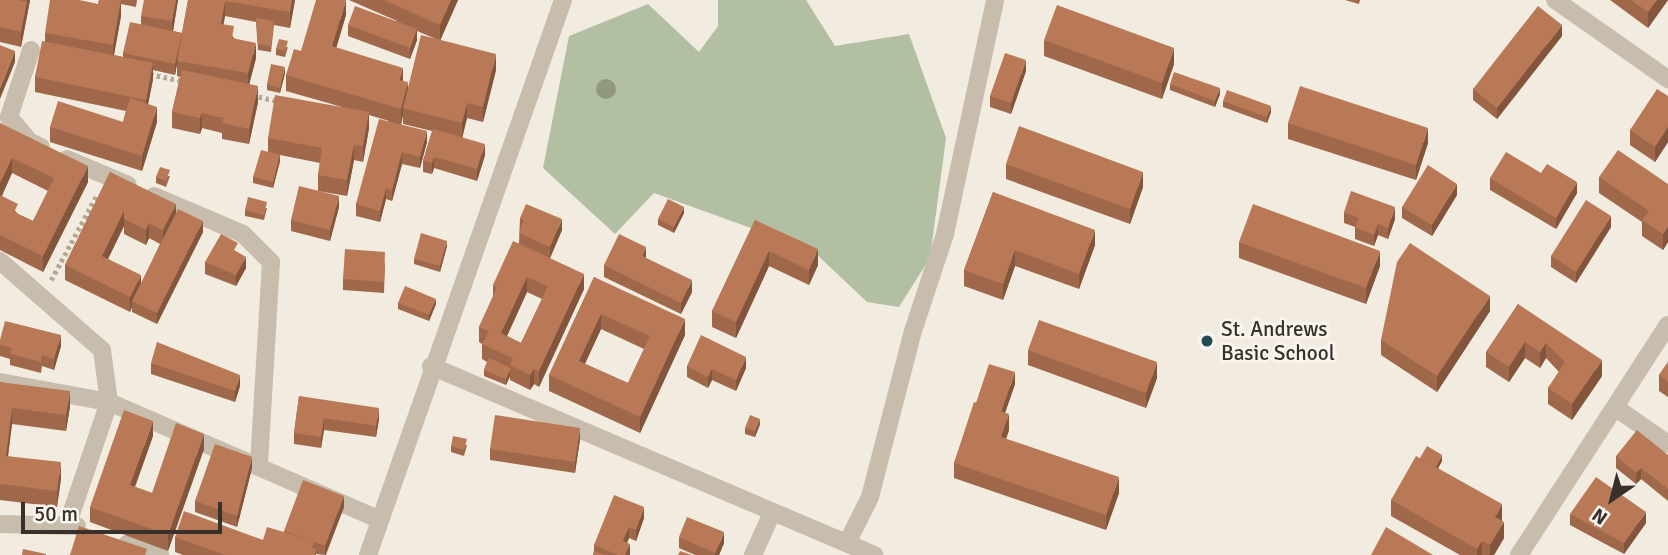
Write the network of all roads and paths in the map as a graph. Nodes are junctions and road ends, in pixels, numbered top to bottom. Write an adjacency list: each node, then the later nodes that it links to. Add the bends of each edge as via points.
1 (563, 0): 14 (street, via 514,148)
2 (995, 0): 24 (street, via 945,234 913,331 870,498)
3 (1555, 0): 6 (street)
4 (32, 50): 10 (street, via 9,117 30,142)
5 (136, 72): 7 (path)
6 (1668, 79)
7 (189, 82)
8 (242, 93): 9 (path)
9 (282, 102)
10 (107, 176): 12 (path); 19 (street, via 243,234 271,262)
11 (0, 261): 12 (street)
12 (42, 298): 16 (street, via 102,350)
13 (1668, 325): 17 (street)
14 (431, 366): 20 (street); 21 (street)
15 (0, 382): 16 (street)
16 (110, 402): 19 (street); 22 (street)
17 (1616, 408): 18 (street); 29 (street)
18 (1668, 444)
19 (258, 465): 21 (street)
20 (772, 513): 24 (street); 27 (street)
21 (378, 519): 26 (street)
22 (68, 523): 23 (street); 25 (street)
23 (0, 524)
24 (847, 542): 28 (street)
25 (160, 555)
26 (368, 555)
27 (753, 555)
28 (874, 555)
29 (1519, 555)

